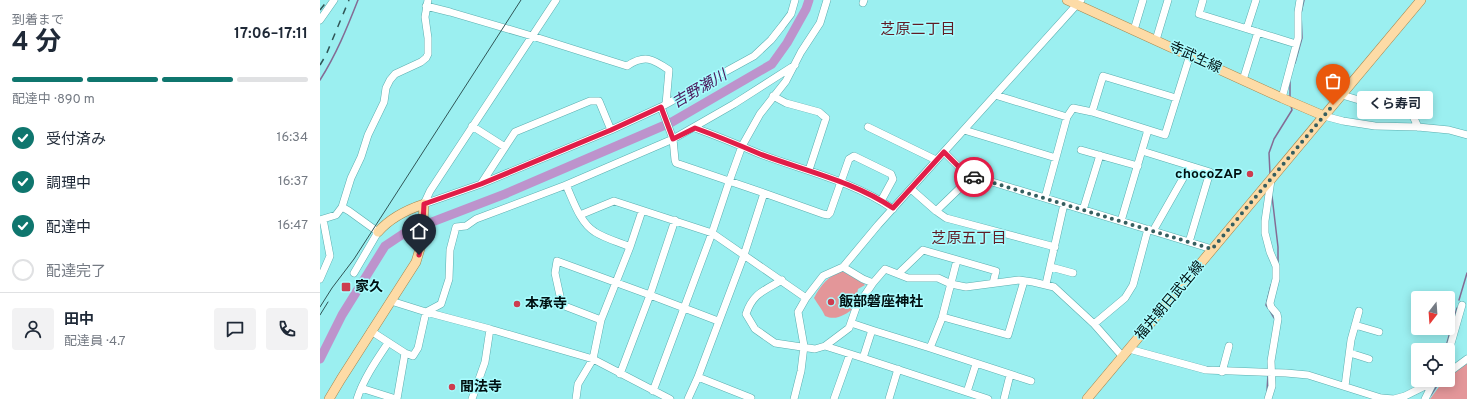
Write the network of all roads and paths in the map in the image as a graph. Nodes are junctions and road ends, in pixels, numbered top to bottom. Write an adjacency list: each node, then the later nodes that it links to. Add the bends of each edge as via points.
1 (334, 0): 14 (street)
2 (556, 0): 18 (street)
3 (795, 0): 29 (street, via 791,14 771,40 754,56)
4 (827, 0): 22 (street, via 820,23)
5 (1067, 0): 12 (main road, 寺武生線)
6 (1143, 0): 16 (street)
7 (1168, 0): 19 (street)
8 (1203, 0): 15 (street, via 1200,14)
9 (1256, 0): 15 (street)
10 (1300, 0): 20 (street)
11 (1421, 0): 25 (main road, 福井朝日武生線)
12 (1079, 2): 16 (main road, 寺武生線); 24 (street)
13 (427, 3): 18 (street); 64 (street, via 425,17 428,54 421,62 395,74 390,80 384,102 368,135)
14 (320, 20)
15 (1247, 28): 17 (street)
16 (1134, 30): 19 (main road, 寺武生線)
17 (1258, 32): 20 (street); 23 (street)
18 (532, 36): 29 (street, via 627,66 640,59 655,60 669,70); 33 (street)
19 (1156, 40): 21 (main road, 寺武生線)
20 (1296, 44): 28 (street)
21 (1190, 55): 23 (main road, 寺武生線); 27 (street)
22 (795, 65): 26 (street); 36 (street)
23 (1243, 80): 28 (main road, 寺武生線)
24 (995, 95): 32 (street); 38 (street)
25 (1342, 95): 31 (main road, 福井朝日武生線); 35 (street, via 1413,116)
26 (773, 96): 42 (street); 52 (street, via 786,103 819,112 826,118)
27 (1176, 98): 30 (street, via 1103,76); 39 (street, via 1165,135)
28 (1282, 98): 31 (main road, 寺武生線)
29 (663, 106): 37 (street); 41 (street)
30 (1092, 112): 32 (street, via 1073,108); 39 (street)
31 (1324, 116): 35 (street, via 1375,126); 54 (main road, 福井朝日武生線)
32 (1067, 117): 48 (street)
33 (472, 126): 43 (street); 65 (street, via 430,191)
34 (868, 127): 49 (street)
35 (1418, 127): 40 (street)
36 (695, 128): 41 (street); 42 (street)
37 (611, 130): 43 (street, via 600,101 590,101 515,132); 57 (street)
38 (964, 130): 46 (street); 48 (street)
39 (1148, 130): 45 (street)
40 (1467, 134)
41 (673, 139): 55 (street, via 676,163); 58 (street)
42 (742, 146): 52 (street); 55 (street)
43 (505, 147): 57 (street)
44 (1081, 150): 47 (street)
45 (1142, 151): 50 (street); 51 (street)
46 (944, 152): 49 (street); 53 (street)
47 (1100, 155): 50 (street); 67 (street)
48 (1056, 158): 61 (street)
49 (936, 160): 59 (street)
50 (1138, 166): 73 (street)
51 (1190, 166): 74 (street); 77 (street, via 1210,172)
52 (809, 170): 56 (street)
53 (966, 174): 61 (street); 69 (street, via 961,187)
54 (1271, 179): 80 (main road, 福井朝日武生線); 132 (street, via 1264,221 1265,233 1276,266 1276,279 1270,303 1278,319)
55 (729, 182): 60 (street); 76 (street)
56 (841, 182): 60 (street, via 830,213 826,215); 62 (street); 62 (street, via 849,159 854,156 892,176 893,179)
57 (481, 184): 65 (street)
58 (566, 185): 70 (street); 102 (street, via 476,219 466,226 456,227 450,250 449,279 441,304)
59 (911, 189): 66 (street); 69 (street)
60 (764, 193): 81 (street)
61 (1045, 198): 63 (street)
62 (881, 201): 66 (street)
63 (1064, 204): 67 (street); 79 (street)
64 (342, 207): 71 (street, via 336,215); 75 (street)
65 (424, 208): 75 (main road, via 414,207 394,218); 98 (main road, via 421,247 416,262)
66 (893, 208): 83 (street)
67 (1083, 210): 73 (street)
68 (642, 211): 70 (street, via 614,200); 72 (street); 78 (street)
69 (936, 211): 79 (street, via 946,218)
70 (580, 215): 78 (street, via 595,232)
71 (322, 220): 88 (street, via 330,256)
72 (675, 220): 76 (street); 96 (street)
73 (1122, 221): 74 (street)
74 (1150, 230): 77 (street); 107 (street, via 1133,285 1125,298)
75 (378, 232): 85 (street)
76 (712, 233): 81 (street); 100 (street)
77 (1189, 242): 80 (street)
78 (630, 247): 91 (street)
79 (1055, 247): 84 (street)
80 (1212, 249): 119 (main road, 福井朝日武生線)
81 (744, 255): 89 (street); 105 (street)
82 (957, 260): 86 (street, via 923,250); 93 (street, via 996,271); 94 (street)
83 (843, 267): 92 (street); 97 (street, via 823,276)
84 (1051, 267): 87 (street); 95 (street)
85 (354, 273)
86 (898, 274): 92 (street, via 885,269); 94 (street, via 908,278 938,278)
87 (1073, 274)
88 (320, 279)
89 (782, 280): 97 (street); 115 (street, via 755,296 746,314 755,329 775,343)
90 (1024, 281): 93 (street); 95 (street); 103 (street, via 1008,335)
91 (616, 283): 96 (street); 104 (street); 104 (street, via 557,261 555,273 562,305)
92 (873, 283): 106 (street, via 856,308)
93 (993, 283): 94 (street, via 966,287)
94 (950, 284): 103 (street)
95 (1046, 284): 107 (street, via 1054,287)
96 (650, 295): 100 (street); 133 (street)
97 (806, 298): 115 (street, via 798,312)
98 (391, 301): 102 (street); 111 (main road)
99 (1462, 305): 114 (street)
100 (684, 308): 105 (street); 141 (street)
101 (1359, 311): 108 (street)
102 (426, 312): 109 (street); 120 (street, via 418,348 413,356)
103 (943, 317): 118 (street)
104 (601, 320): 126 (street)
105 (718, 321): 135 (street)
106 (851, 323): 110 (street); 116 (street, via 849,328)
107 (1094, 324): 123 (street)
108 (1355, 325): 112 (street); 121 (street)
109 (490, 329): 126 (street); 147 (street, via 485,362)
110 (872, 330): 118 (street); 124 (street)
111 (371, 331): 113 (street); 144 (main road)
112 (1379, 332)
113 (388, 343): 120 (street); 140 (street)
114 (1451, 343)
115 (804, 346): 116 (street, via 815,349); 152 (street)
116 (825, 346): 122 (street)
117 (1229, 346): 131 (street)
118 (930, 348): 128 (street)
119 (1129, 349): 123 (main road, 福井朝日武生線); 131 (street)
120 (405, 353): 146 (street)
121 (1350, 353): 127 (street); 137 (street)
122 (850, 354): 124 (street); 153 (street)
123 (1123, 357): 157 (main road, 福井朝日武生線)
124 (863, 358): 130 (street)
125 (1467, 358): 129 (street)
126 (593, 359): 133 (street); 148 (street, via 578,384)
127 (1369, 359)
128 (976, 364): 134 (street); 142 (street)
129 (1455, 367)
130 (898, 369): 142 (street); 154 (street)
131 (1222, 372): 132 (street)
132 (1271, 373): 137 (street, via 1308,375); 158 (street, via 1272,386)
133 (620, 374): 141 (street)
134 (1010, 375): 136 (street); 156 (street)
135 (698, 378): 150 (street); 151 (street)
136 (1031, 381)
137 (1345, 386): 159 (street, via 1381,398)
138 (1424, 387): 143 (street)
139 (1432, 387): 160 (street)
140 (361, 388): 145 (street); 146 (street)
141 (653, 391): 149 (street)
142 (967, 392): 155 (street)
143 (1405, 398): 159 (street)
144 (329, 399)
145 (357, 399)
146 (396, 399)
147 (472, 399)
148 (576, 399)
149 (670, 399)
150 (688, 399)
151 (750, 399)
152 (794, 399)
153 (834, 399)
154 (889, 399)
155 (988, 399)
156 (1004, 399)
157 (1087, 399)
158 (1268, 399)
159 (1394, 399)
160 (1425, 399)

